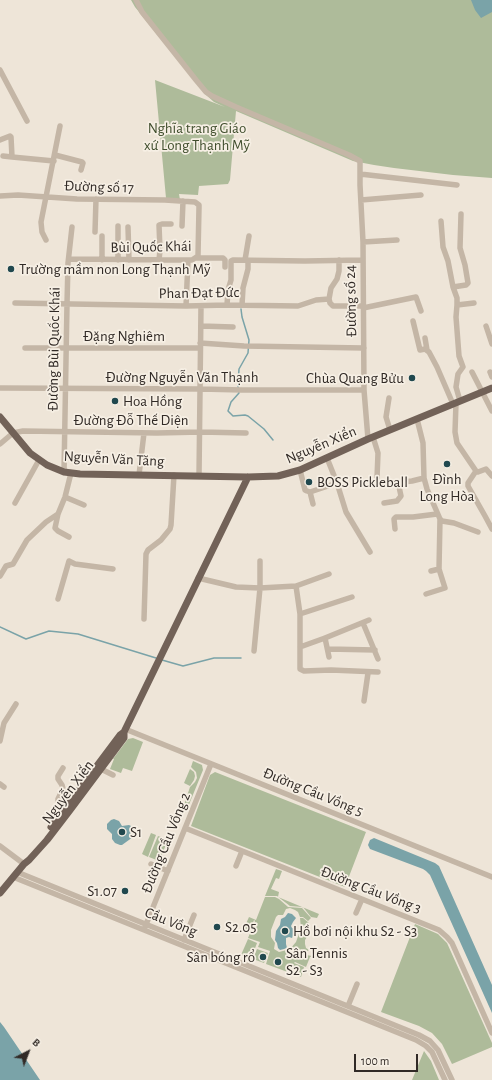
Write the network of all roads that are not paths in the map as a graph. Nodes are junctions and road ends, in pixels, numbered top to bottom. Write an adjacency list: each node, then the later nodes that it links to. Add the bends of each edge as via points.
1 (136, 0): 10 (street, Đường số 24, via 142,12 206,92 358,159)
2 (0, 70): 3 (street)
3 (27, 120)
4 (60, 126): 8 (street)
5 (0, 140): 7 (street, via 11,136)
6 (3, 156): 7 (street)
7 (12, 157): 8 (street)
8 (54, 158): 9 (street, via 82,162); 14 (street)
9 (81, 170)
10 (360, 174): 11 (street); 16 (street, Đường số 24)
11 (457, 185)
12 (422, 195): 16 (street)
13 (0, 196): 14 (street, Đường số 17)
14 (46, 197): 15 (street, Đường số 17); 28 (street, via 41,227)
15 (96, 199): 17 (street, Đường số 17); 25 (street)
16 (361, 200): 30 (street, Đường số 24)
17 (183, 201): 23 (street); 31 (street, Đường số 17, via 198,203 199,207)
18 (461, 214): 42 (street, via 460,248 468,283)
19 (441, 221): 42 (street, via 443,247)
20 (171, 224): 36 (street, via 159,225)
21 (118, 226): 34 (street)
22 (128, 226): 35 (street)
23 (182, 226)
24 (72, 227): 32 (street, Đường Bùi Quốc Khái)
25 (95, 232)
26 (102, 236): 33 (street)
27 (249, 236): 38 (street)
28 (46, 240)
29 (397, 240): 30 (street)
30 (363, 242): 40 (street, Đường số 24)
31 (196, 258): 37 (street, Bùi Quốc Khái); 41 (street, Bùi Quốc Khái, via 224,259)
32 (69, 259): 33 (street, Bùi Quốc Khái); 46 (street, Đường Bùi Quốc Khái)
33 (102, 260): 34 (street, Bùi Quốc Khái)
34 (118, 260): 35 (street, Bùi Quốc Khái)
35 (129, 260): 36 (street, Bùi Quốc Khái)
36 (159, 260): 37 (street, Bùi Quốc Khái)
37 (188, 260): 50 (street)
38 (247, 260): 39 (street); 47 (street, via 232,260); 48 (street)
39 (339, 260): 40 (street); 43 (street, via 337,279 331,288)
40 (362, 260): 52 (street, Đường số 24)
41 (225, 267)
42 (453, 287): 49 (street)
43 (329, 299): 48 (street, Phan Đạt Đức, via 298,306); 52 (street, via 334,306)
44 (474, 302): 49 (street)
45 (15, 303): 46 (street, Phan Đạt Đức)
46 (67, 304): 50 (street, Phan Đạt Đức); 63 (street, Đường Bùi Quốc Khái)
47 (227, 305): 48 (street, Phan Đạt Đức); 51 (street, Phan Đạt Đức)
48 (243, 305)
49 (457, 305): 73 (street, via 459,356 463,367 458,374)
50 (186, 306): 51 (street, Phan Đạt Đức)
51 (201, 306): 55 (street)
52 (363, 307): 53 (street, via 416,297); 62 (street, Đường số 24)
53 (421, 312)
54 (413, 321): 64 (street, via 420,350)
55 (201, 326): 57 (street); 60 (street)
56 (486, 326): 59 (street)
57 (233, 327)
58 (425, 338): 64 (street)
59 (492, 344)
60 (200, 346): 62 (street, Đặng Nghiêm); 63 (street, Đặng Nghiêm); 69 (street)
61 (24, 348): 63 (street, Đặng Nghiêm)
62 (364, 348): 70 (street, Đường số 24)
63 (66, 349): 68 (street, Đường Bùi Quốc Khái)
64 (427, 350): 73 (street)
65 (472, 372): 71 (street)
66 (0, 388): 68 (street, Đường Nguyễn Văn Thạnh)
67 (492, 388): 71 (main road, Nguyễn Xiển)
68 (65, 389): 69 (street, Đường Nguyễn Văn Thạnh); 78 (street, Đường Bùi Quốc Khái)
69 (201, 389): 70 (street, Đường Nguyễn Văn Thạnh); 79 (street)
70 (364, 390): 83 (street, Đường số 24)
71 (482, 392): 73 (main road, Nguyễn Xiển); 74 (street)
72 (389, 398): 77 (street, via 386,418)
73 (456, 403): 76 (main road, Nguyễn Xiển); 88 (street, via 457,443)
74 (492, 411)
75 (0, 417): 80 (main road, Nguyễn Văn Tăng)
76 (417, 419): 77 (main road, Nguyễn Xiển); 96 (street, via 422,443)
77 (390, 430): 83 (main road, Nguyễn Xiển)
78 (65, 432): 80 (street, Đường Đỗ Thế Diện); 81 (street, Đường Đỗ Thế Diện); 89 (street, Đường Bùi Quốc Khái)
79 (200, 432): 81 (street, Đường Đỗ Thế Diện); 82 (street, Đường Đỗ Thế Diện); 92 (street)
80 (13, 433): 84 (street); 86 (main road, Nguyễn Văn Tăng)
81 (144, 433): 90 (street)
82 (246, 433)
83 (371, 438): 85 (main road, Nguyễn Xiển); 95 (street, Đường số 24, via 378,453)
84 (0, 444)
85 (327, 458): 87 (main road, Nguyễn Xiển); 97 (street)
86 (39, 460): 89 (main road, Nguyễn Văn Tăng); 100 (street)
87 (300, 470): 94 (main road, Nguyễn Xiển, via 278,476); 98 (street, via 305,490)
88 (476, 471): 93 (street, via 486,469); 107 (street, via 468,486)
89 (67, 473): 90 (main road, Nguyễn Văn Tăng); 99 (street, Đường Bùi Quốc Khái)
90 (139, 475): 91 (main road, Nguyễn Văn Tăng)
91 (174, 475): 92 (main road, Nguyễn Văn Tăng); 124 (street, via 170,530 146,554)
92 (200, 476): 94 (main road, Nguyễn Văn Tăng)
93 (492, 476)
94 (248, 478): 117 (main road)
95 (377, 478)
96 (424, 478): 101 (street, via 395,483 401,496 398,501); 105 (street)
97 (337, 483): 98 (street); 110 (street, via 346,512)
98 (310, 492): 103 (street)
99 (65, 497): 102 (street); 104 (street, Đường Bùi Quốc Khái)
100 (15, 503)
101 (384, 503)
102 (84, 504)
103 (313, 504)
104 (58, 514): 109 (street, via 55,528); 116 (street, via 27,540 13,564 6,566)
105 (438, 516): 106 (street, via 396,517); 108 (street, via 442,521); 113 (street)
106 (395, 529)
107 (492, 530)
108 (478, 532)
109 (69, 538)
110 (370, 552)
111 (260, 561): 119 (street)
112 (113, 569): 122 (street, via 69,561)
113 (439, 569): 114 (street); 120 (street, via 445,588)
114 (431, 571)
115 (329, 574): 118 (street)
116 (0, 576)
117 (198, 578): 119 (street, via 236,587); 137 (main road, Nguyễn Xiển)
118 (296, 586): 119 (street); 123 (street)
119 (260, 588): 128 (street)
120 (426, 594)
121 (352, 597): 123 (street)
122 (58, 599)
123 (300, 614): 126 (street)
124 (144, 619)
125 (325, 638): 126 (street); 127 (street); 129 (street, via 366,622)
126 (300, 647): 133 (street, via 299,666 304,671)
127 (328, 649): 129 (street); 130 (street)
128 (254, 650)
129 (375, 650): 131 (street)
130 (329, 657)
131 (378, 659)
132 (378, 672): 133 (street)
133 (368, 673): 134 (street)
134 (364, 701)
135 (16, 704): 136 (street)
136 (2, 722): 138 (street)
137 (125, 731): 139 (street, Đường Cầu Vồng 5); 141 (main road, Nguyễn Xiển, via 124,738); 143 (main road, Nguyễn Xiển)
138 (0, 741)
139 (211, 764): 144 (street, Đường Cầu Vồng 2); 152 (street, Đường Cầu Vồng 5)
140 (63, 768): 143 (street, via 58,776 63,789 58,801)
141 (101, 769): 142 (street); 147 (main road, Nguyễn Xiển, via 47,840)
142 (113, 775)
143 (67, 806): 147 (main road, Nguyễn Xiển)
144 (185, 828): 146 (street, Đường Cầu Vồng 3); 150 (street, Đường Cầu Vồng 2)
145 (0, 846): 147 (street)
146 (242, 851): 149 (street); 154 (street, Đường Cầu Vồng 3)
147 (24, 863): 151 (main road, Nguyễn Xiển)
148 (151, 864): 150 (street)
149 (236, 866)
150 (168, 871): 157 (street, Đường Cầu Vồng 2)
151 (15, 875): 153 (main road, Nguyễn Xiển); 157 (street, Cầu Vồng)
152 (492, 877)
153 (0, 893)
154 (362, 898): 155 (street); 161 (street, Đường Cầu Vồng 3, via 436,928 447,937 454,947)
155 (356, 913)
156 (194, 915): 158 (street)
157 (145, 927): 158 (street, Cầu Vồng); 162 (street, Cầu Vồng, via 420,1042 432,1052)
158 (184, 940): 160 (street, Cầu Vồng)
159 (357, 984): 160 (street)
160 (348, 1006): 163 (street, Cầu Vồng, via 425,1037 438,1050)
161 (492, 1033)
162 (445, 1080)
163 (452, 1080)

